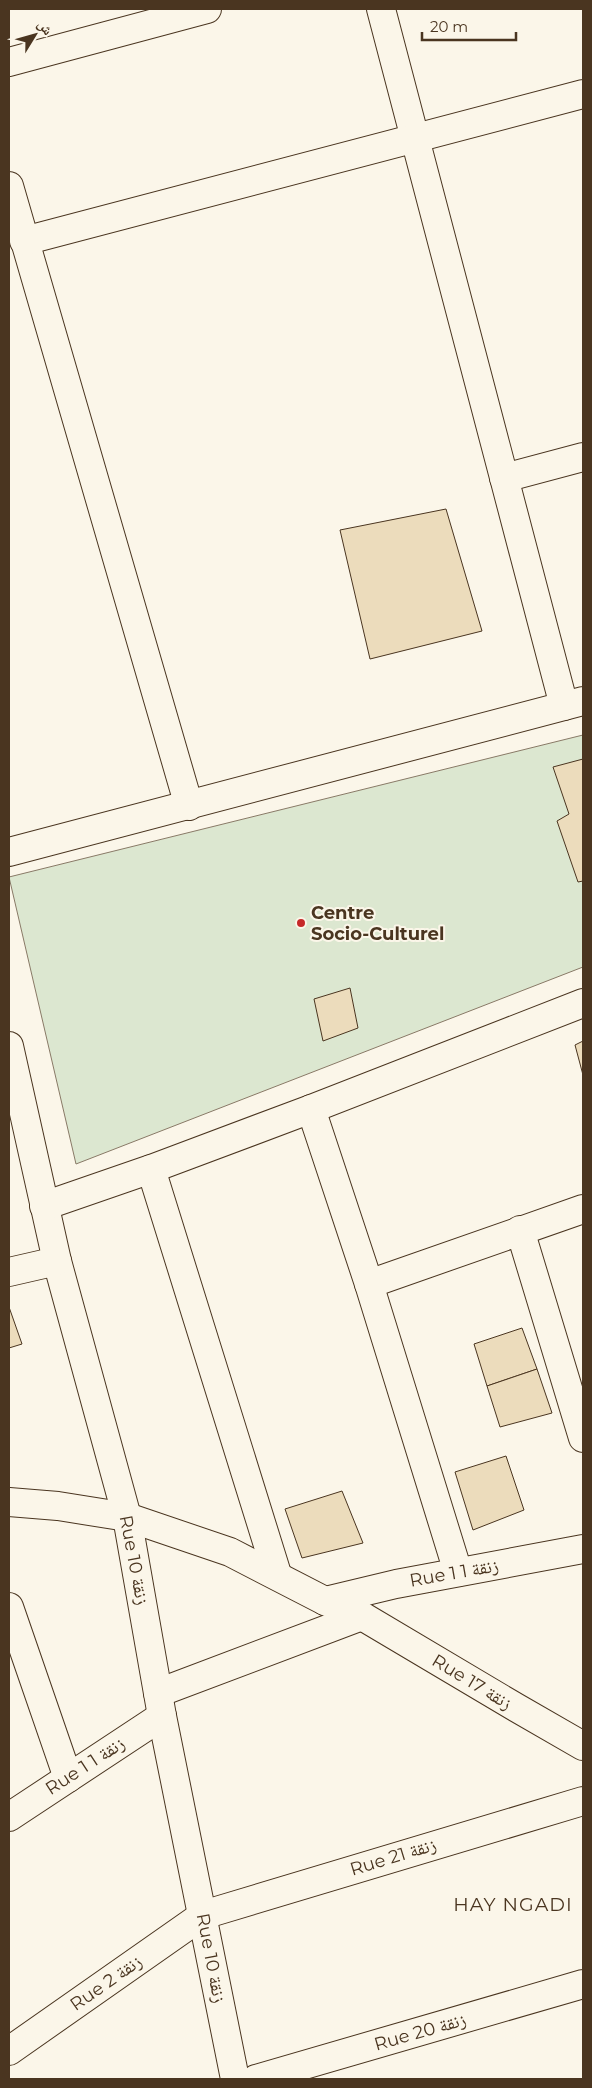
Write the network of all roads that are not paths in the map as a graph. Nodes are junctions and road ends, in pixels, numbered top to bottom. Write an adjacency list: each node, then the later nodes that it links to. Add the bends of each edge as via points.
1 (207, 9): 3 (street)
2 (381, 9): 5 (street)
3 (9, 62)
4 (583, 94): 5 (street)
5 (414, 139): 7 (street); 9 (street)
6 (9, 186): 7 (street)
7 (24, 241): 11 (street)
8 (583, 457): 9 (street)
9 (504, 478): 10 (street)
10 (574, 703): 11 (street)
11 (189, 806): 12 (street)
12 (9, 852)
13 (583, 1003): 16 (street)
14 (9, 1046): 15 (street, Rue 10 زنقة)
15 (13, 1089): 18 (street, Rue 10 زنقة)
16 (311, 1109): 17 (street); 23 (street)
17 (151, 1169): 18 (street); 29 (street)
18 (44, 1206): 21 (street, Rue 10 زنقة)
19 (583, 1209): 20 (street)
20 (520, 1230): 23 (street); 24 (street)
21 (57, 1261): 22 (street); 26 (street, Rue 10 زنقة)
22 (9, 1272)
23 (369, 1284): 28 (street)
24 (583, 1438)
25 (9, 1502): 26 (street, Rue 17 زنقة)
26 (127, 1517): 29 (street, Rue 17 زنقة, via 230,1552); 33 (street, Rue 10 زنقة)
27 (583, 1549): 28 (street, Rue 1 زنقة 1)
28 (458, 1572): 30 (street, Rue 1 زنقة 1)
29 (277, 1574): 30 (street, Rue 17 زنقة)
30 (325, 1601): 32 (street, Rue 17 زنقة)
31 (9, 1608): 35 (street)
32 (362, 1616): 33 (street); 34 (street, Rue 17 زنقة)
33 (160, 1704): 35 (street, Rue 1 زنقة 1); 38 (street, Rue 10 زنقة)
34 (583, 1746)
35 (68, 1778): 37 (street, Rue 1 زنقة 1)
36 (583, 1801): 38 (street, Rue 21 زنقة)
37 (9, 1817)
38 (203, 1915): 40 (street, Rue 2 زنقة); 41 (street, Rue 10 زنقة)
39 (583, 1984): 42 (street, Rue 20 زنقة)
40 (9, 2051)
41 (228, 2075)
42 (256, 2079)

